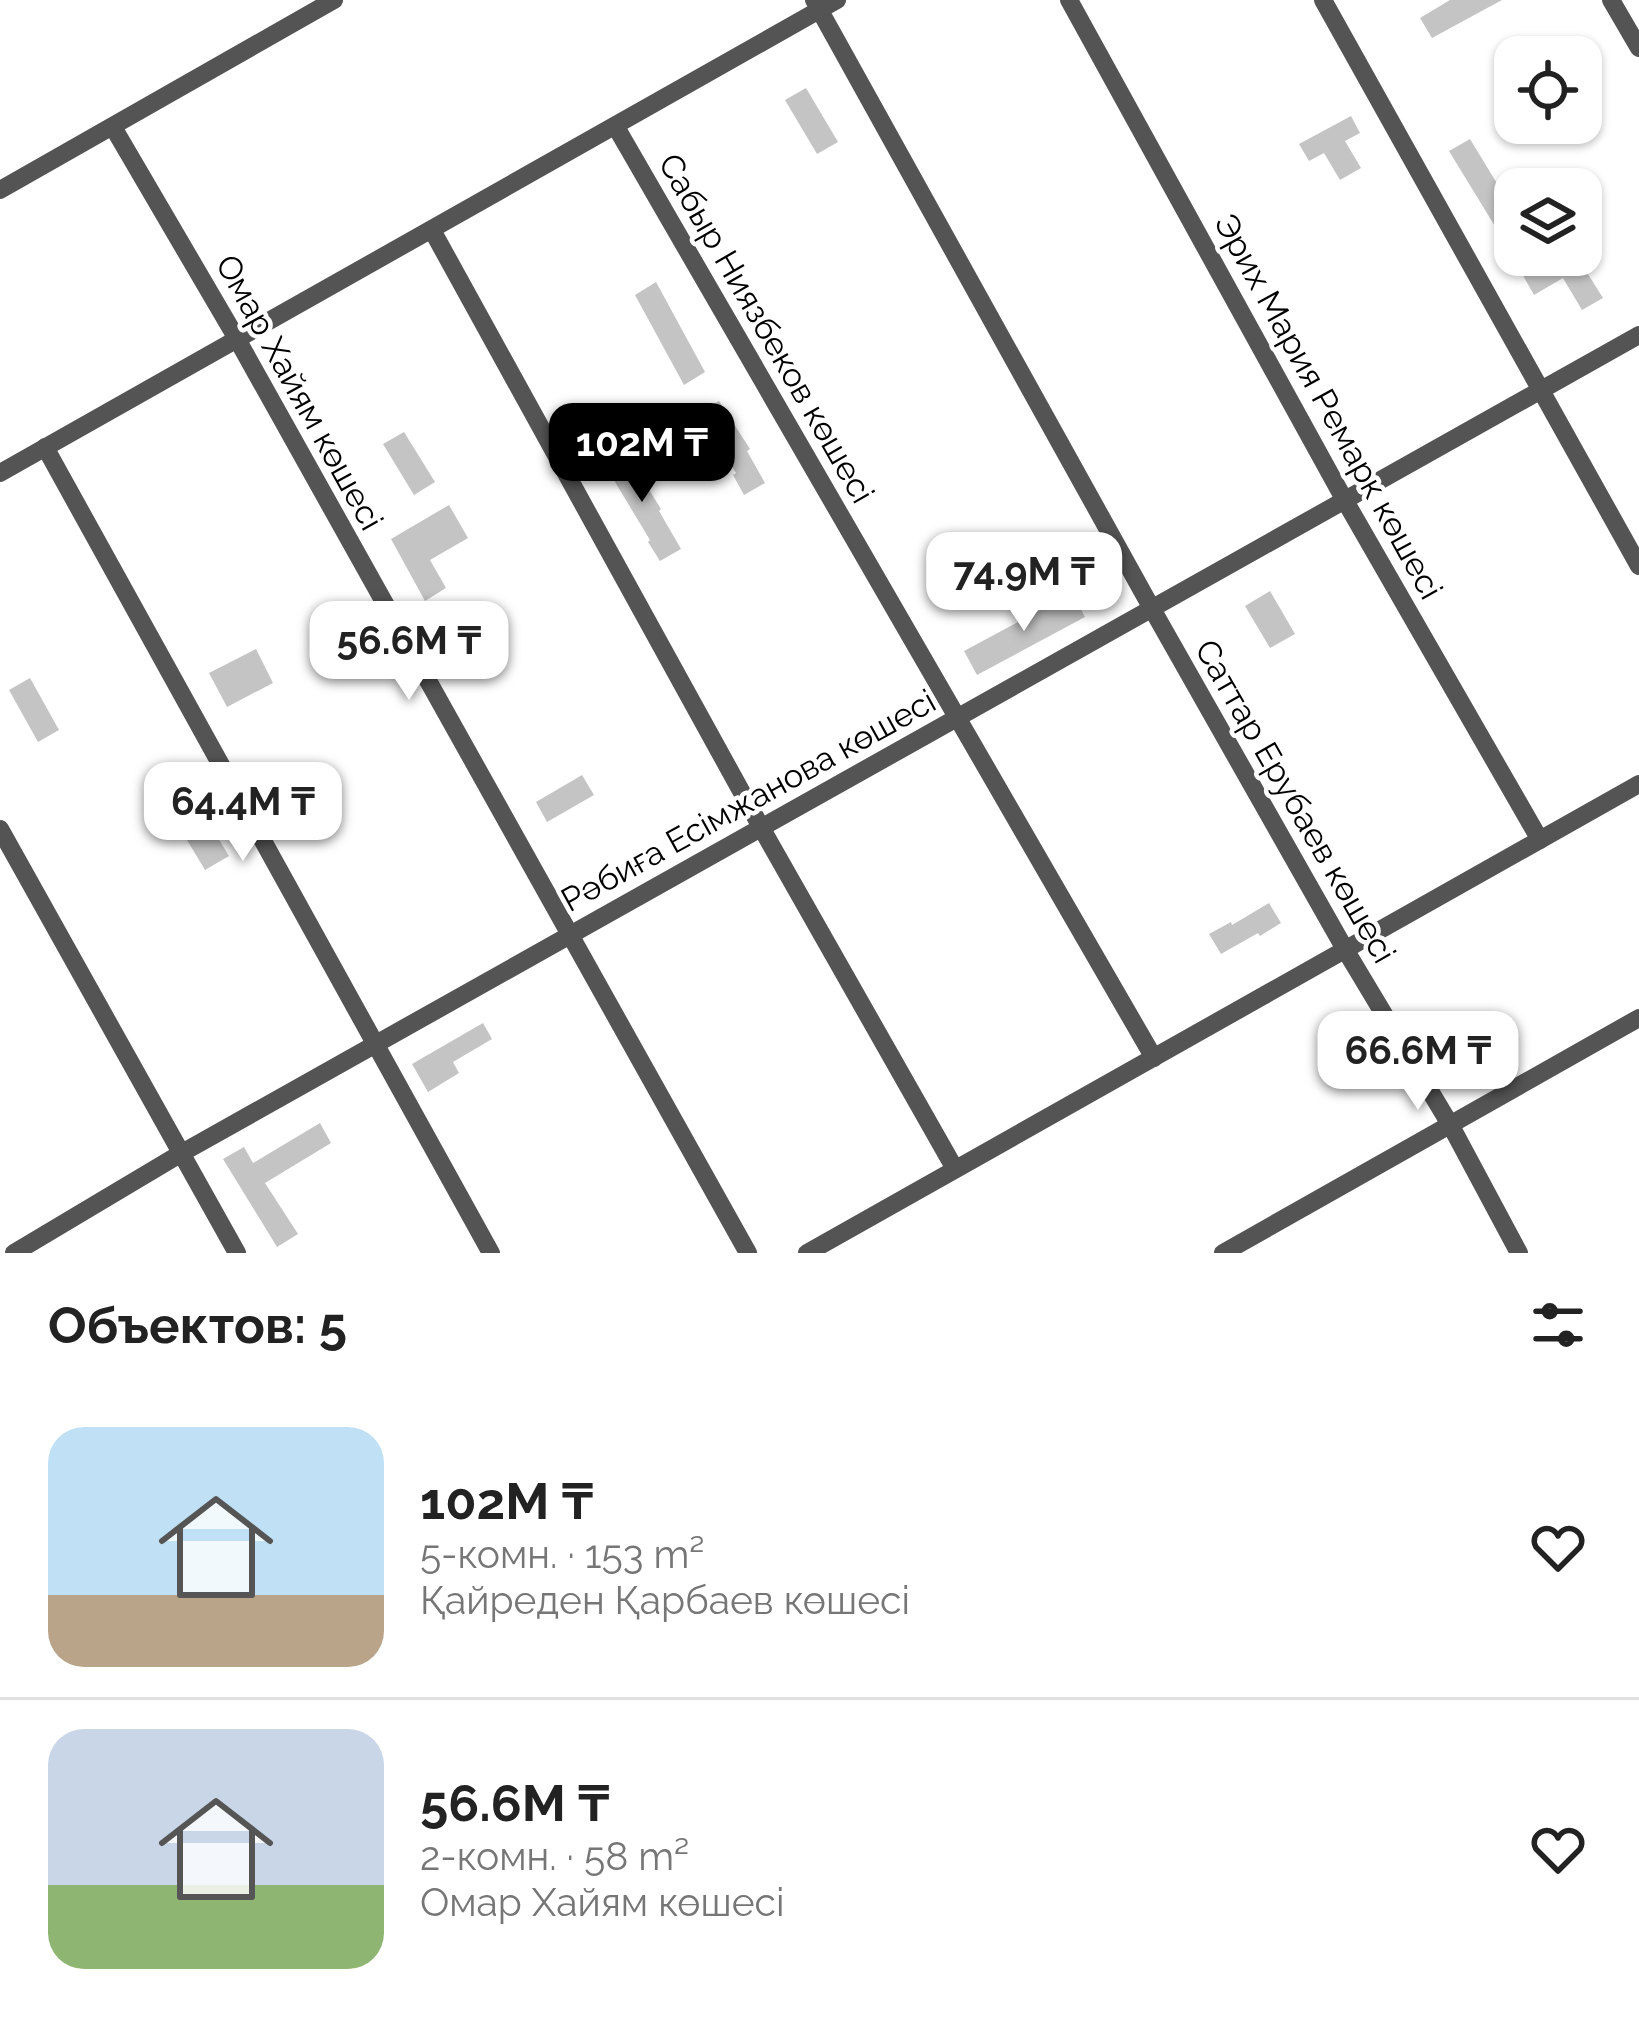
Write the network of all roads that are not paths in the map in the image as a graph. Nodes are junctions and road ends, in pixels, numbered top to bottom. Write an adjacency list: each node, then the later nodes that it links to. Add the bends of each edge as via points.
1 (334, 0): 7 (street)
2 (1069, 0): 16 (street, Эрих Мария Ремарк көшесі)
3 (1322, 0): 13 (street)
4 (1611, 0): 6 (street)
5 (824, 3): 8 (street); 18 (street, Саттар Ерубаев көшесі)
6 (1639, 48)
7 (113, 127): 9 (street); 12 (street, Омар Хайям көшесі)
8 (616, 127): 10 (street); 19 (street, Сабыр Ниязбеков көшесі)
9 (0, 190)
10 (432, 230): 12 (street); 22 (street)
11 (1639, 334): 13 (street, Рәбиға Есімжанова көшесі)
12 (237, 339): 14 (street); 24 (street, Омар Хайям көшесі)
13 (1540, 390): 16 (street, Рәбиға Есімжанова көшесі); 17 (street)
14 (45, 447): 15 (street); 27 (street)
15 (0, 473)
16 (1344, 499): 18 (street, Рәбиға Есімжанова көшесі); 23 (street, Эрих Мария Ремарк көшесі)
17 (1639, 566)
18 (1151, 607): 19 (street, Рәбиға Есімжанова көшесі); 25 (street, Саттар Ерубаев көшесі)
19 (958, 716): 22 (street, Рәбиға Есімжанова көшесі); 28 (street, Сабыр Ниязбеков көшесі)
20 (1639, 784): 23 (street)
21 (0, 829): 30 (street)
22 (762, 829): 24 (street, Рәбиға Есімжанова көшесі); 31 (street)
23 (1540, 840): 25 (street)
24 (569, 935): 27 (street, Рәбиға Есімжанова көшесі); 36 (street, Омар Хайям көшесі)
25 (1346, 951): 28 (street); 29 (street, Саттар Ерубаев көшесі)
26 (1639, 1018): 29 (street)
27 (374, 1045): 30 (street, Рәбиға Есімжанова көшесі); 35 (street)
28 (1154, 1058): 31 (street)
29 (1451, 1126): 32 (street); 40 (street, Саттар Ерубаев көшесі)
30 (180, 1154): 33 (street, Рәбиға Есімжанова көшесі); 34 (street)
31 (956, 1169): 37 (street)
32 (1256, 1234): 38 (street); 39 (street)
33 (14, 1253)
34 (236, 1253)
35 (491, 1253)
36 (748, 1253)
37 (806, 1253)
38 (1222, 1253)
39 (1267, 1253)
40 (1520, 1253)

